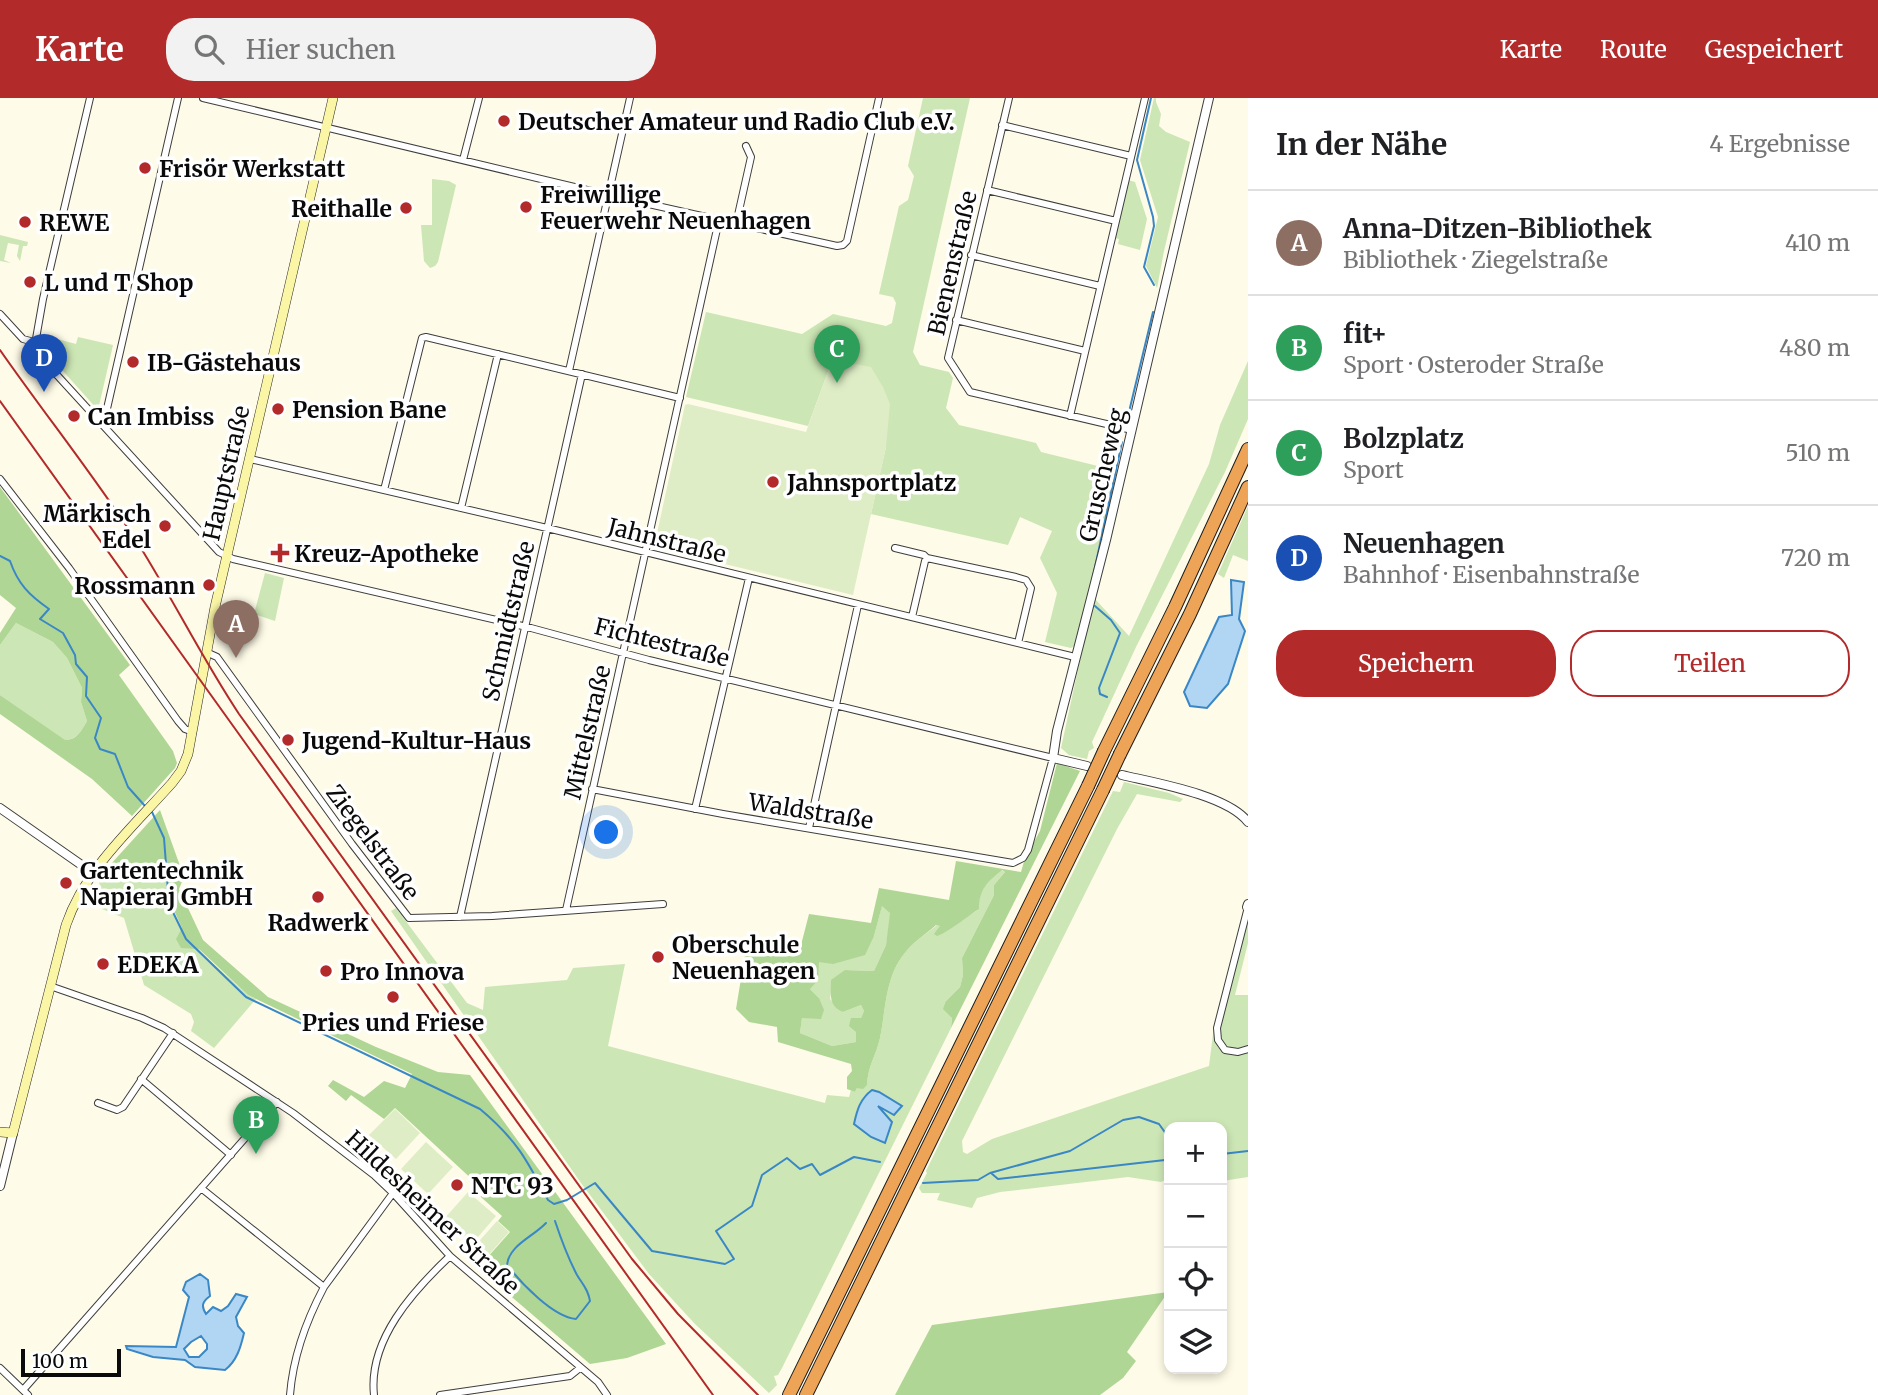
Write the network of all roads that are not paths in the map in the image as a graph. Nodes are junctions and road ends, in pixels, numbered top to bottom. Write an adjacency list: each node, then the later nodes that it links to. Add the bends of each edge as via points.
1 (90, 98): 25 (street)
2 (178, 98): 32 (street, via 106,413)
3 (203, 98): 12 (street)
4 (333, 98): 12 (main road, Hauptstraße)
5 (479, 98): 15 (street)
6 (630, 98): 17 (street)
7 (879, 98): 20 (street, via 843,245)
8 (1009, 98): 11 (street, Bienenstraße)
9 (1145, 98): 14 (street)
10 (1209, 98): 33 (street, Gruscheweg)
11 (1002, 125): 14 (street); 16 (street, Bienenstraße)
12 (326, 127): 15 (street); 35 (main road, Hauptstraße)
13 (746, 146): 20 (street, via 751,158)
14 (1131, 156): 19 (street)
15 (463, 160): 17 (street)
16 (987, 190): 19 (street); 21 (street, Bienenstraße)
17 (608, 195): 18 (street); 28 (street)
18 (719, 220): 20 (street); 30 (street, Mittelstraße)
19 (1116, 221): 22 (street)
20 (736, 224)
21 (971, 255): 22 (street); 24 (street, Bienenstraße)
22 (1100, 286): 26 (street)
23 (0, 314): 25 (street, via 23,339)
24 (956, 320): 26 (street); 31 (street, Bienenstraße, via 948,358 970,392)
25 (34, 342): 32 (street, via 34,350)
26 (1085, 351): 31 (street)
27 (498, 354): 28 (street); 38 (street, via 422,338); 39 (street)
28 (569, 371): 29 (street)
29 (582, 374): 30 (street); 40 (street, Schmidtstraße)
30 (680, 398): 42 (street, Mittelstraße)
31 (1070, 416): 33 (street, Bienenstraße)
32 (98, 422): 43 (street)
33 (1132, 430): 52 (street, Gruscheweg)
34 (1248, 449): 91 (highway, bridge)
35 (250, 459): 38 (street, Jahnstraße); 43 (main road, Hauptstraße)
36 (0, 479): 55 (street, via 178,721)
37 (1248, 487): 92 (highway, bridge)
38 (384, 490): 39 (street, Jahnstraße)
39 (461, 508): 40 (street, Jahnstraße)
40 (547, 528): 42 (street, Jahnstraße); 48 (street, Schmidtstraße)
41 (895, 548): 44 (street)
42 (646, 553): 45 (street, Jahnstraße); 51 (street, Mittelstraße)
43 (227, 557): 48 (street, Fichtestraße); 50 (main road, Hauptstraße)
44 (927, 558): 47 (street); 49 (street, via 1030,583)
45 (749, 578): 46 (street, Jahnstraße); 53 (street)
46 (859, 605): 47 (street, Jahnstraße); 54 (street)
47 (912, 617): 49 (street, Jahnstraße)
48 (525, 627): 51 (street, Fichtestraße); 69 (street, Schmidtstraße)
49 (1018, 643): 52 (street, Jahnstraße)
50 (206, 652): 55 (main road, Hauptstraße); 69 (street, Ziegelstraße, via 217,657 405,915 413,919)
51 (622, 653): 53 (street, Fichtestraße); 59 (street, Mittelstraße)
52 (1074, 657): 56 (street, Gruscheweg)
53 (725, 678): 54 (street, Fichtestraße); 61 (street)
54 (835, 706): 56 (street, Fichtestraße); 63 (street)
55 (193, 732): 65 (main road, Hauptstraße, via 181,771)
56 (1053, 758): 57 (street, Fichtestraße); 64 (street, Gruscheweg)
57 (1087, 766)
58 (1122, 775): 62 (street, via 1222,803)
59 (592, 789): 61 (street, Waldstraße); 68 (street, Mittelstraße)
60 (0, 808): 65 (street)
61 (695, 809): 63 (street, Waldstraße)
62 (1248, 822)
63 (809, 828): 64 (street, Waldstraße, via 1004,863)
64 (1023, 859)
65 (93, 873): 70 (main road, Hauptstraße, via 70,914)
66 (663, 904): 68 (street, Ziegelstraße)
67 (1248, 906): 72 (street, via 1217,1034 1225,1050)
68 (566, 910): 69 (street, Ziegelstraße)
69 (460, 917)
70 (50, 985): 71 (street, Hildesheimer Straße); 77 (main road, Hauptstraße)
71 (173, 1033): 73 (street); 74 (street, Hildesheimer Straße)
72 (1248, 1049)
73 (141, 1079): 75 (street, via 117,1110); 78 (street)
74 (277, 1102): 78 (street); 81 (street, Hildesheimer Straße)
75 (99, 1103)
76 (0, 1132): 77 (main road)
77 (13, 1133): 79 (street)
78 (231, 1154): 80 (street)
79 (0, 1186)
80 (201, 1188): 83 (street); 86 (street)
81 (393, 1193): 82 (street, Hildesheimer Straße); 83 (street)
82 (450, 1256): 85 (street, Hildesheimer Straße); 88 (street, via 421,1286 384,1339 373,1370)
83 (324, 1287): 87 (street, via 299,1344)
84 (0, 1368): 86 (street)
85 (580, 1368): 89 (street, via 570,1376); 90 (street, Hildesheimer Straße)
86 (25, 1392)
87 (290, 1395)
88 (374, 1395)
89 (440, 1395)
90 (607, 1395)
91 (789, 1395)
92 (806, 1395)

